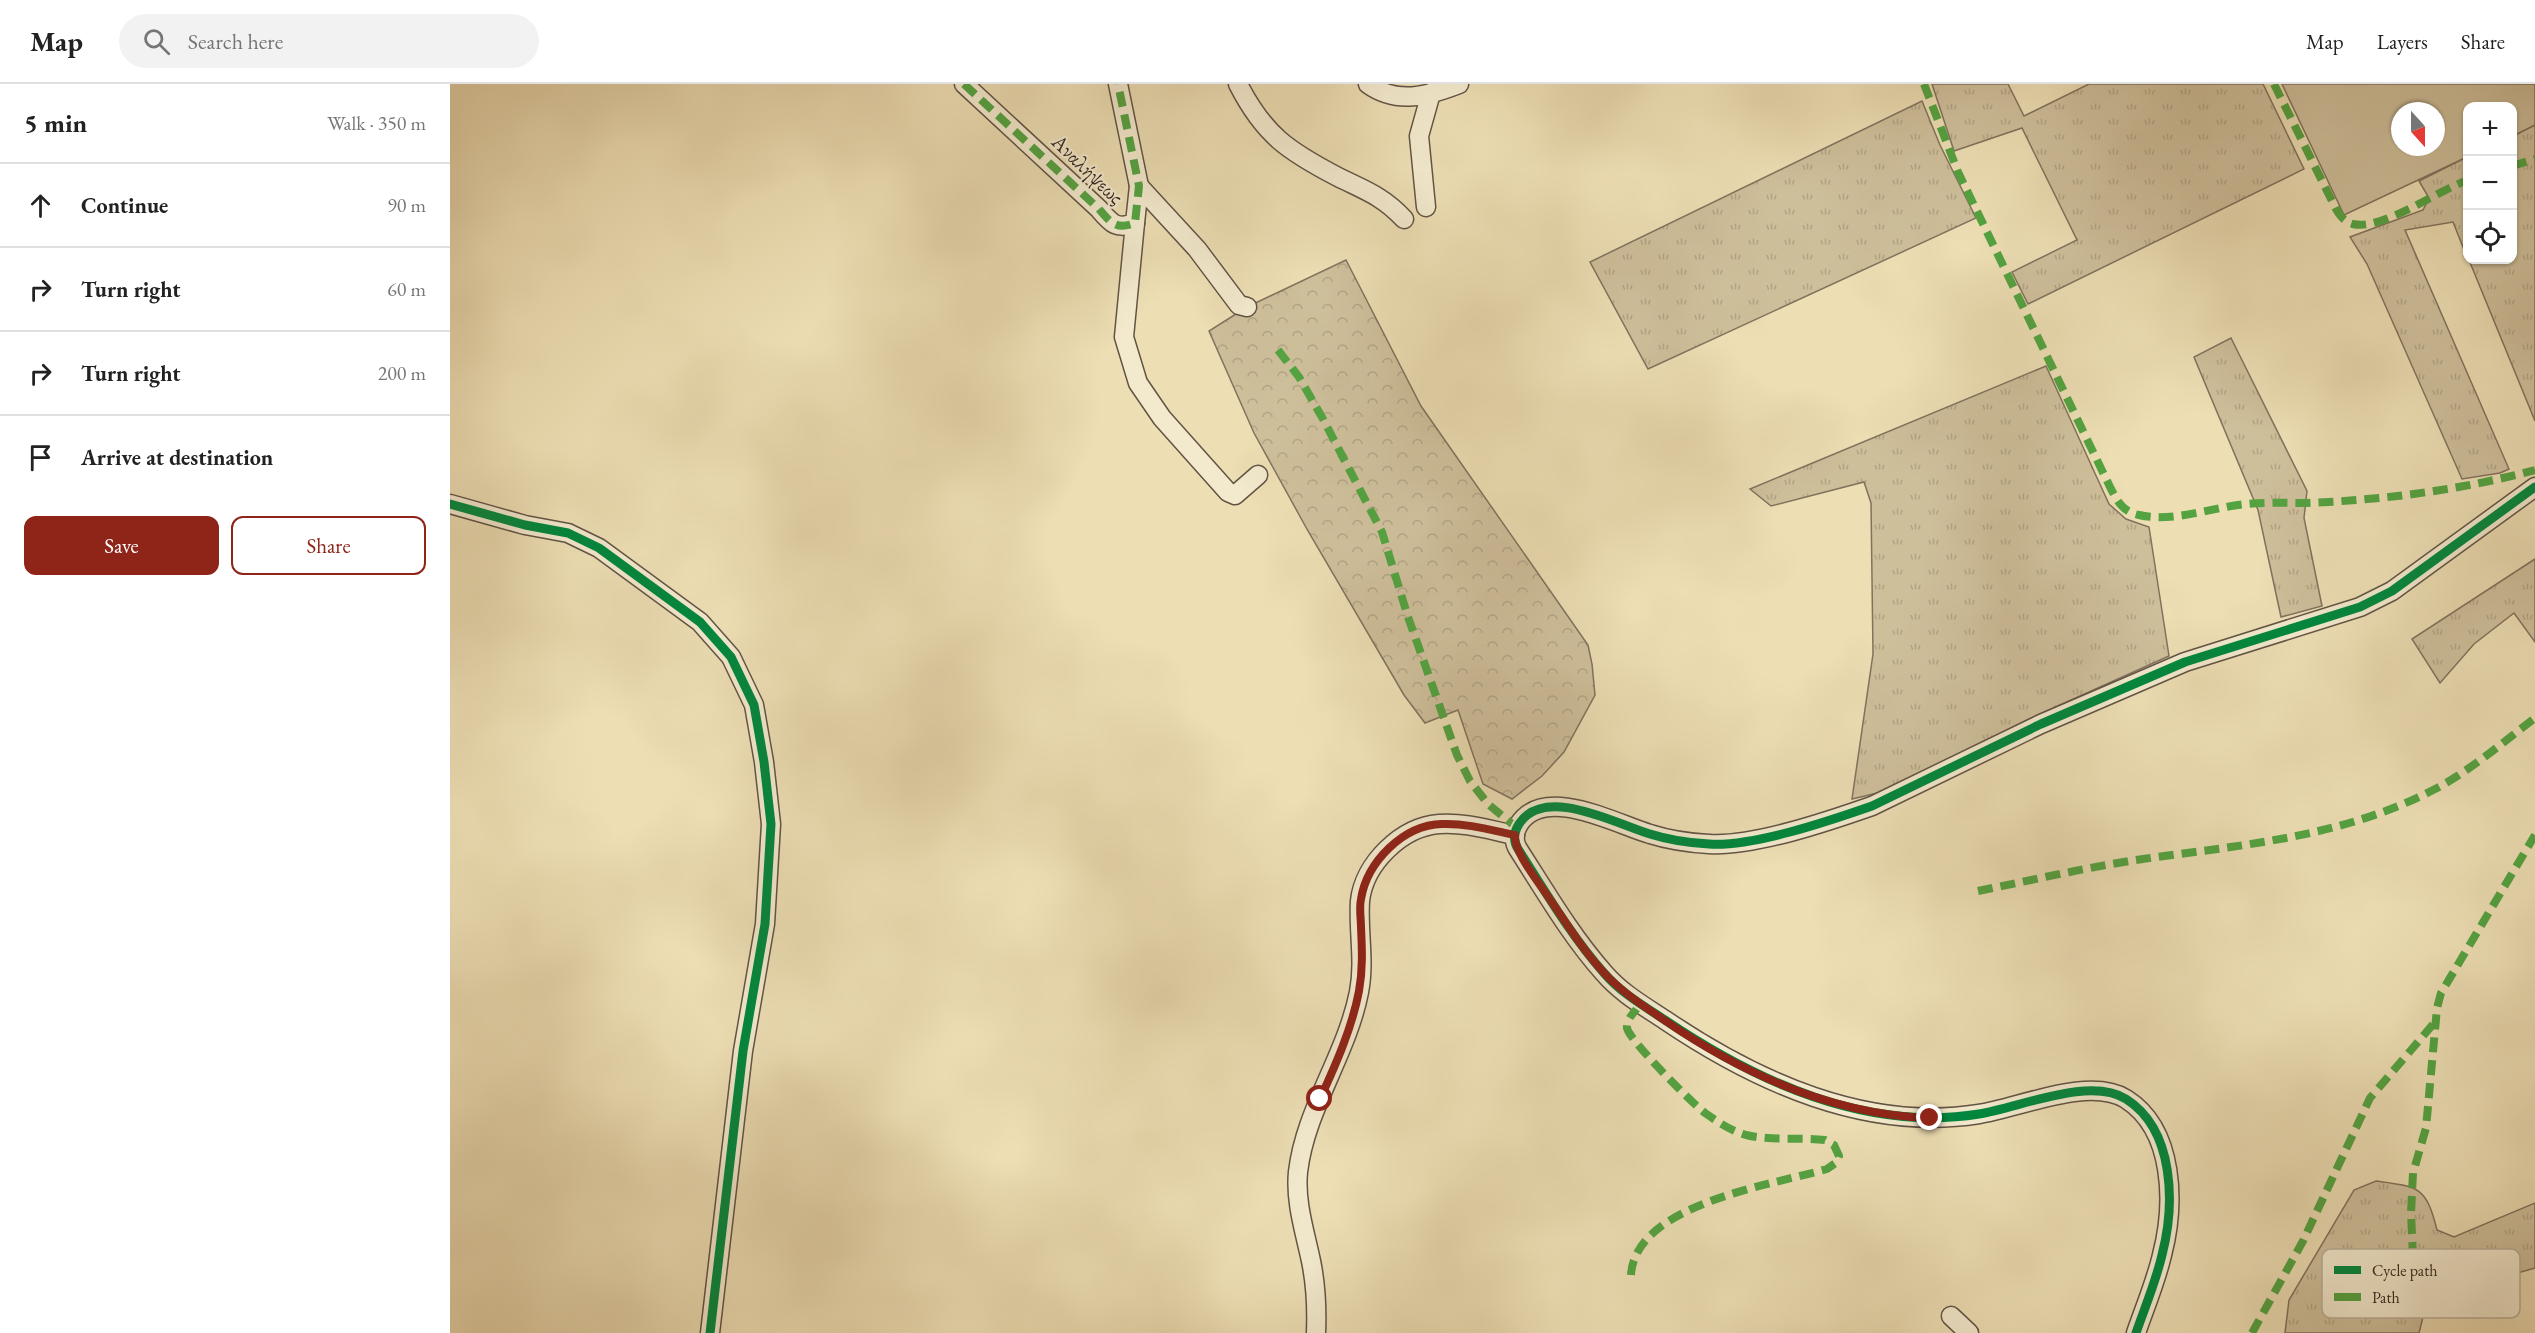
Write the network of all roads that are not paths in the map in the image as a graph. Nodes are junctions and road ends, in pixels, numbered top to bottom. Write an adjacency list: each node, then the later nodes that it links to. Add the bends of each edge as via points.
1 (964, 84): 10 (street, Αναλήψεως, via 1111,223 1125,227)
2 (1118, 84): 7 (street, Αναλήψεως)
3 (1238, 84): 9 (street, via 1266,129 1282,144 1389,203)
4 (1368, 84): 6 (street, via 1389,96)
5 (1459, 84): 6 (street)
6 (1431, 93): 8 (street, via 1419,136)
7 (1139, 186): 10 (street, Αναλήψεως); 11 (street, via 1197,249 1239,305)
8 (1426, 207)
9 (1404, 219)
10 (1135, 223): 12 (street, via 1124,337 1138,383 1162,418 1228,492 1235,495)
11 (1247, 307)
12 (1258, 475)
13 (2535, 487): 15 (street, via 2392,591 2370,602 2185,662 2041,724 1862,810 1778,834 1710,844 1652,835 1590,813 1554,807 1531,813 1520,821)
14 (450, 504): 17 (street, via 568,533 599,548 700,622 731,657 754,705 771,824 765,924 743,1051)
15 (1515, 835): 18 (street, via 1432,825 1398,841 1369,873 1360,900 1363,961 1359,992 1298,1172 1300,1214 1318,1303); 20 (street, via 1518,849 1573,934 1616,986 1695,1041 1785,1087 1844,1107 1900,1117 1955,1118 2082,1091 2112,1093 2135,1106 2161,1145 2169,1184 2163,1252)
16 (1951, 1316): 19 (street)
17 (710, 1333)
18 (1316, 1333)
19 (1969, 1333)
20 (2136, 1333)

